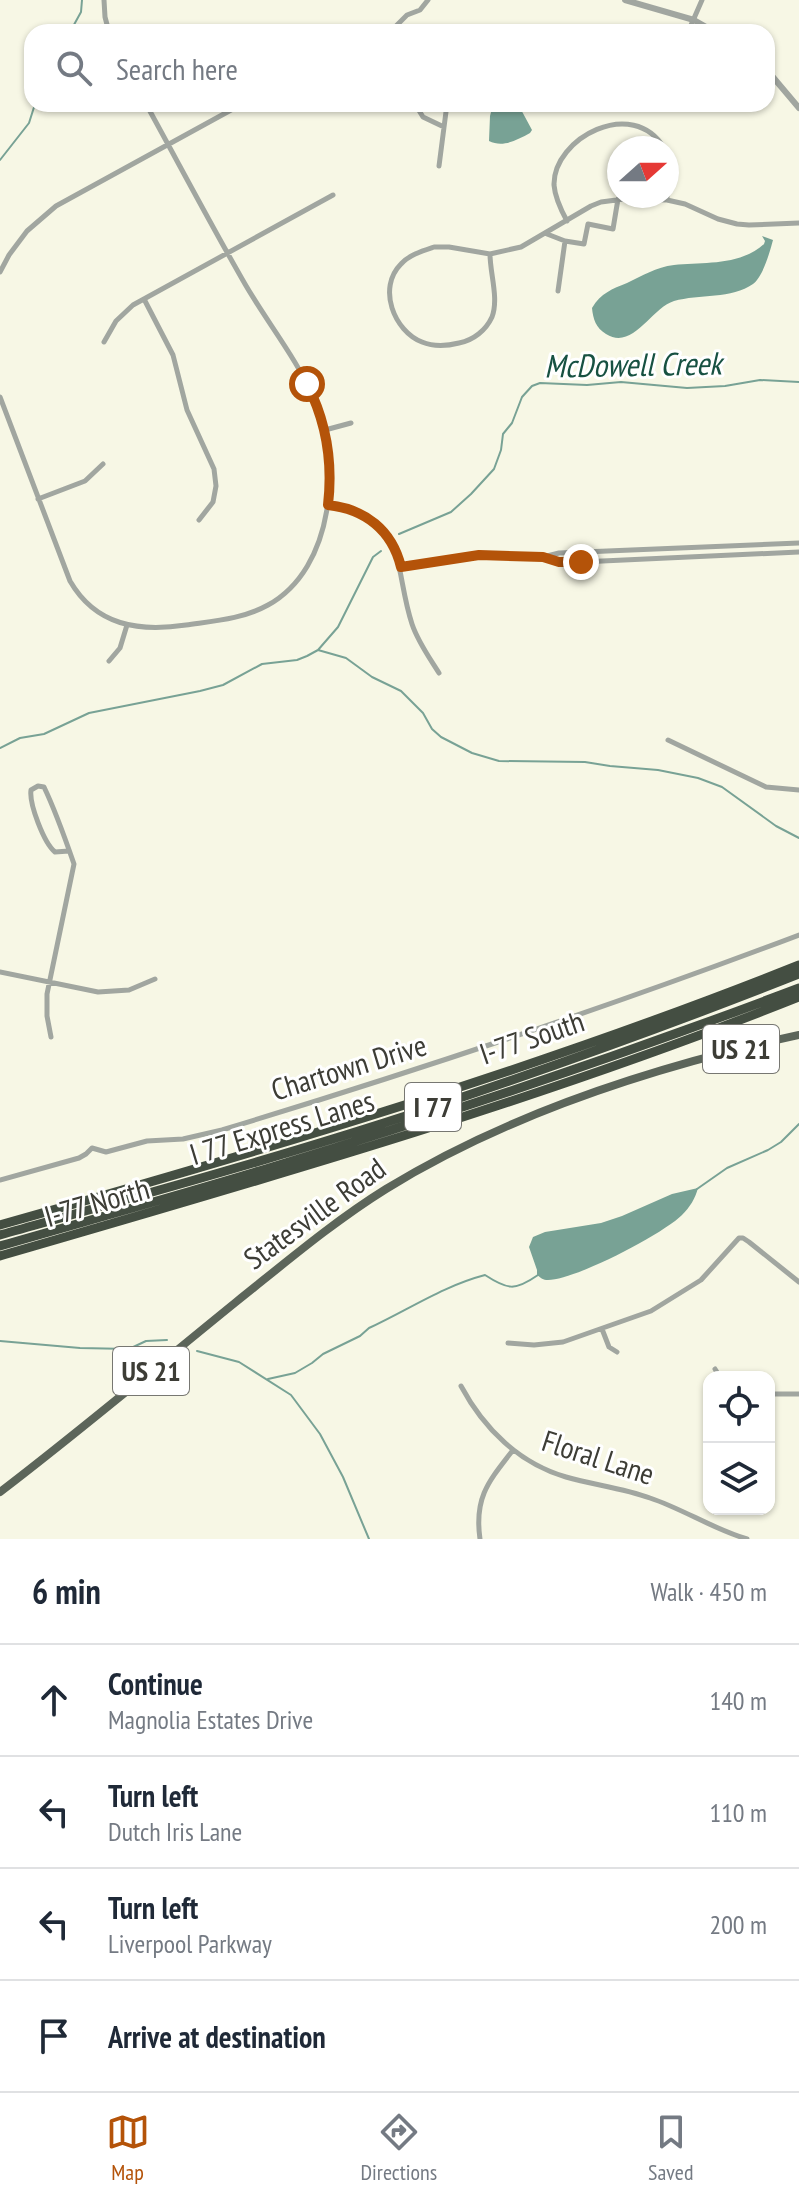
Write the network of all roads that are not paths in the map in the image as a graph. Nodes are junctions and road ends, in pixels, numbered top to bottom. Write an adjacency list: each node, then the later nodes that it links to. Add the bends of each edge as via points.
1 (104, 0): 6 (street)
2 (428, 0): 7 (street)
3 (625, 0): 5 (street)
4 (702, 0): 5 (street)
5 (694, 20): 8 (street); 9 (street)
6 (107, 24)
7 (400, 24)
8 (692, 24)
9 (701, 24)
10 (775, 80): 11 (street)
11 (799, 108)
12 (150, 112): 18 (street)
13 (228, 112): 18 (street)
14 (420, 112): 16 (street)
15 (446, 112): 16 (street)
16 (444, 127): 19 (street)
17 (654, 136): 24 (street, via 629,123 614,124 565,154 554,186)
18 (168, 145): 28 (street); 30 (street, via 49,212 20,240)
19 (439, 166)
20 (333, 195): 28 (street)
21 (607, 202): 24 (street)
22 (679, 203): 25 (street, via 737,224)
23 (616, 208): 27 (street, via 613,229 588,224 584,244)
24 (567, 221): 26 (street)
25 (799, 223)
26 (546, 234): 27 (street); 29 (street)
27 (565, 241): 31 (street)
28 (227, 253): 32 (street); 36 (street, via 307,384)
29 (490, 254): 29 (street, via 434,247 400,264 389,292 404,329 438,345 478,335 494,310)
30 (0, 272)
31 (558, 291)
32 (144, 299): 33 (street, via 124,312); 40 (street, via 173,355 187,410 214,469 213,502)
33 (104, 342)
34 (0, 397): 38 (street)
35 (351, 423): 36 (street)
36 (325, 430): 39 (street)
37 (103, 464): 38 (street, via 85,481)
38 (38, 499): 45 (street, via 77,593 99,612)
39 (328, 505): 44 (street, via 360,513 381,527); 45 (street, via 303,572 267,606 162,628)
40 (199, 520)
41 (799, 543): 43 (street)
42 (799, 552): 43 (street, via 581,562)
43 (543, 557): 44 (street, via 479,555)
44 (401, 567): 47 (street, via 412,625)
45 (127, 625): 46 (street, via 120,648)
46 (109, 661)
47 (439, 673)
48 (668, 740): 49 (street, via 766,787)
49 (799, 790)
50 (69, 851): 50 (street, via 44,787 34,787 31,800 51,849); 56 (street, via 72,877)
51 (799, 935): 63 (street, Chartown Drive, via 484,1048 266,1117 195,1137 147,1141 106,1152 92,1148 79,1158)
52 (799, 965): 64 (highway, I-77 South / I 77, via 510,1071)
53 (0, 972): 56 (street)
54 (799, 974): 65 (highway, I 77 Express Lanes / I 77, via 422,1110)
55 (155, 979): 56 (street, via 115,993)
56 (48, 982): 60 (street)
57 (799, 988): 62 (highway, I 77 Express Lanes / I 77)
58 (799, 997): 61 (highway, I-77 North / I 77)
59 (799, 1035): 78 (main road, Statesville Road / US 21, via 697,1060 587,1096 479,1139 403,1179 309,1243)
60 (51, 1037)
61 (411, 1134): 62 (highway); 69 (highway, I-77 North / I 77)
62 (338, 1147): 68 (highway, I 77 Express Lanes / I 77)
63 (0, 1180)
64 (133, 1187): 65 (highway); 66 (highway, I-77 South / I 77)
65 (60, 1218): 67 (highway, I 77 Express Lanes / I 77)
66 (0, 1225)
67 (0, 1235)
68 (0, 1246)
69 (0, 1256)
70 (799, 1282): 71 (street, via 739,1238 696,1284 651,1311)
71 (602, 1329): 72 (street, via 553,1344); 73 (street)
72 (508, 1343)
73 (617, 1352)
74 (461, 1386): 77 (street, Floral Lane, via 487,1426)
75 (775, 1394): 76 (street)
76 (799, 1394)
77 (513, 1450): 79 (street, via 482,1495); 80 (street, Floral Lane, via 552,1472 648,1497)
78 (0, 1492)
79 (480, 1539)
80 (747, 1539)

